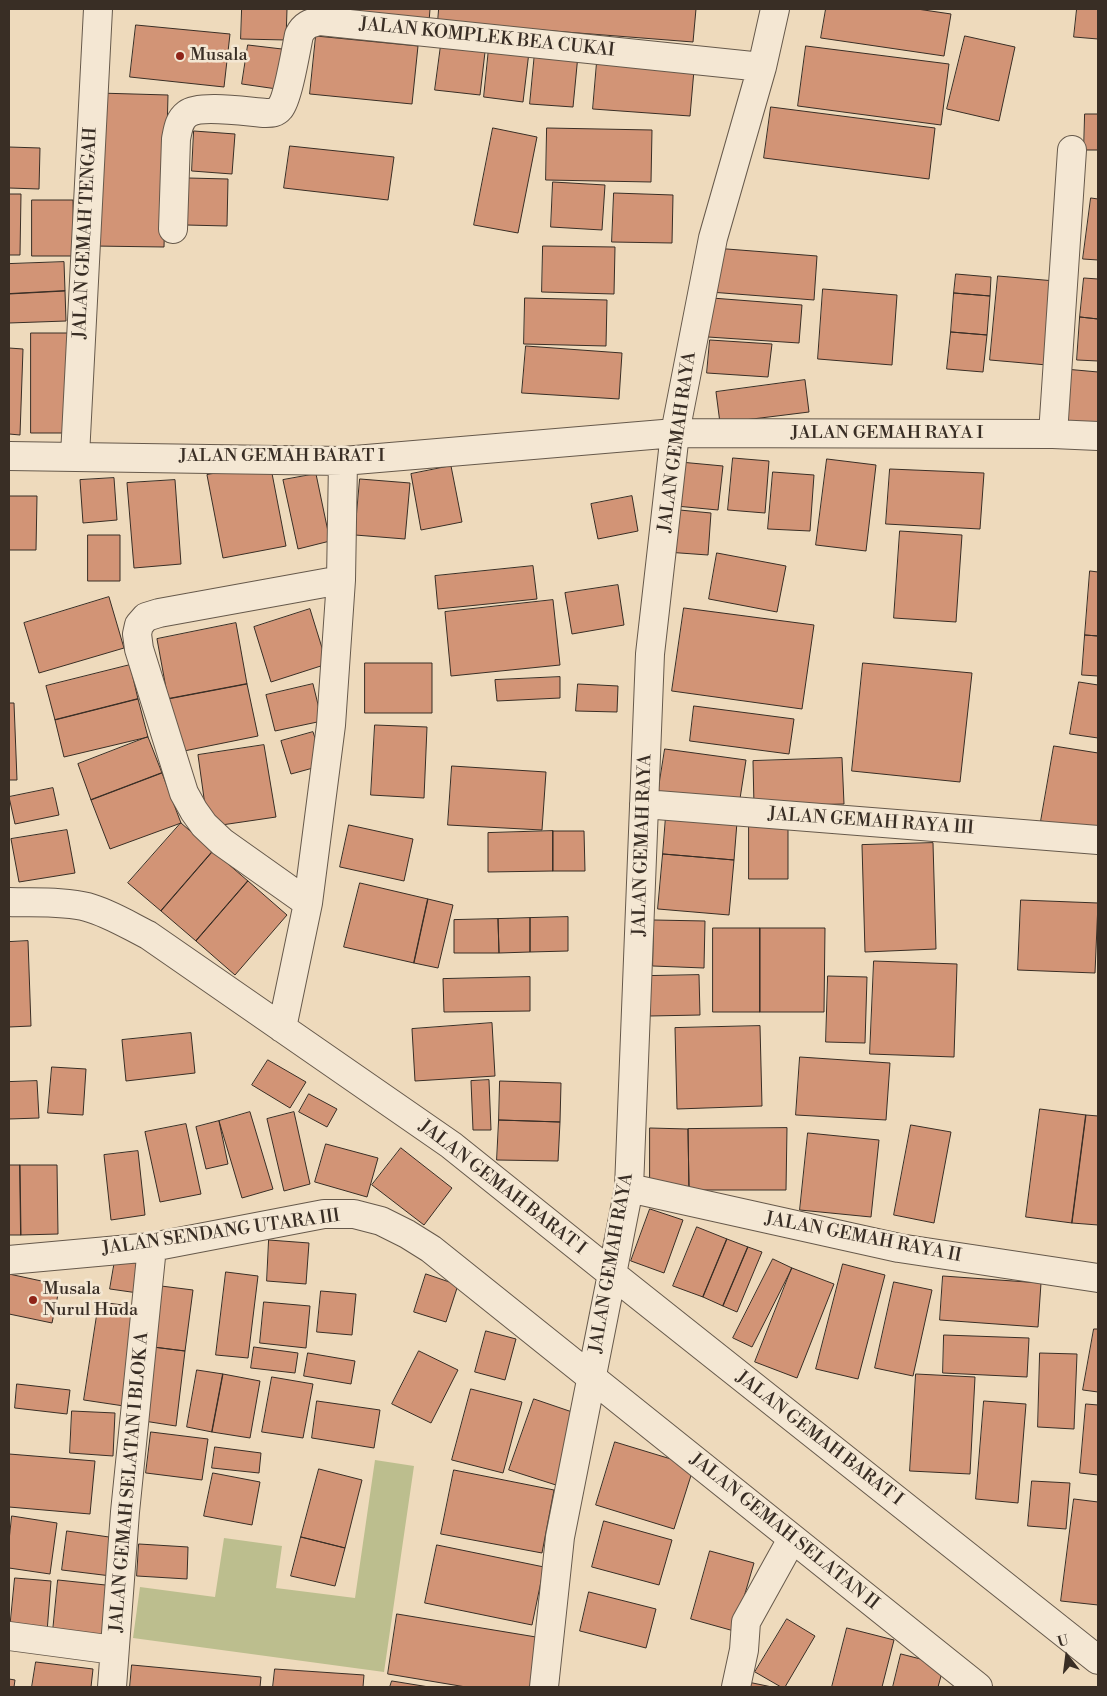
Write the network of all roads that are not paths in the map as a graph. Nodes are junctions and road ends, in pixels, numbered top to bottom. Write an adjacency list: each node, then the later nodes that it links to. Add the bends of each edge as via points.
1 (98, 9): 10 (street, JALAN GEMAH TENGAH)
2 (775, 9): 3 (street, JALAN GEMAH RAYA)
3 (762, 67): 5 (street, JALAN KOMPLEK BEA CUKAI, via 340,23 312,23 302,28 299,35 285,101 278,111 204,109 185,115 176,139); 6 (street, JALAN GEMAH RAYA, via 713,238)
4 (1072, 150): 7 (street)
5 (173, 229)
6 (675, 433): 7 (street, JALAN GEMAH RAYA I); 11 (street, JALAN GEMAH BARAT I); 13 (street, JALAN GEMAH RAYA, via 650,654)
7 (1053, 434): 8 (street, JALAN GEMAH RAYA I)
8 (1098, 436)
9 (9, 456): 10 (street, JALAN GEMAH BARAT I)
10 (75, 456): 11 (street, JALAN GEMAH BARAT I)
11 (343, 461): 12 (street)
12 (341, 580): 16 (street, via 330,725); 16 (street, via 159,613 146,617 137,634 161,723 184,793 194,811 222,842)
13 (644, 804): 14 (street, JALAN GEMAH RAYA III); 18 (street, JALAN GEMAH RAYA)
14 (1098, 840)
15 (9, 902): 17 (street, JALAN GEMAH BARAT I, via 86,907 115,918 148,935)
16 (308, 903): 17 (street)
17 (282, 1028): 21 (street, JALAN GEMAH BARAT I, via 452,1145)
18 (629, 1188): 21 (street, JALAN GEMAH RAYA); 22 (street, JALAN GEMAH RAYA II, via 900,1248)
19 (152, 1247): 20 (street, JALAN SENDANG UTARA III); 23 (street, JALAN SENDANG UTARA III, via 324,1214 354,1214 380,1221 431,1249); 26 (street, JALAN GEMAH SELATAN I BLOK A)
20 (9, 1260)
21 (612, 1274): 23 (street, JALAN GEMAH RAYA); 27 (street, JALAN GEMAH BARAT I)
22 (1098, 1278)
23 (590, 1378): 24 (street, JALAN GEMAH SELATAN II); 29 (street, JALAN GEMAH RAYA, via 560,1538)
24 (792, 1538): 30 (street, via 746,1622); 31 (street, JALAN GEMAH SELATAN II)
25 (9, 1636): 26 (street)
26 (114, 1650): 28 (street, JALAN GEMAH SELATAN I BLOK A)
27 (1098, 1660)
28 (112, 1687)
29 (544, 1687)
30 (736, 1687)
31 (978, 1687)

